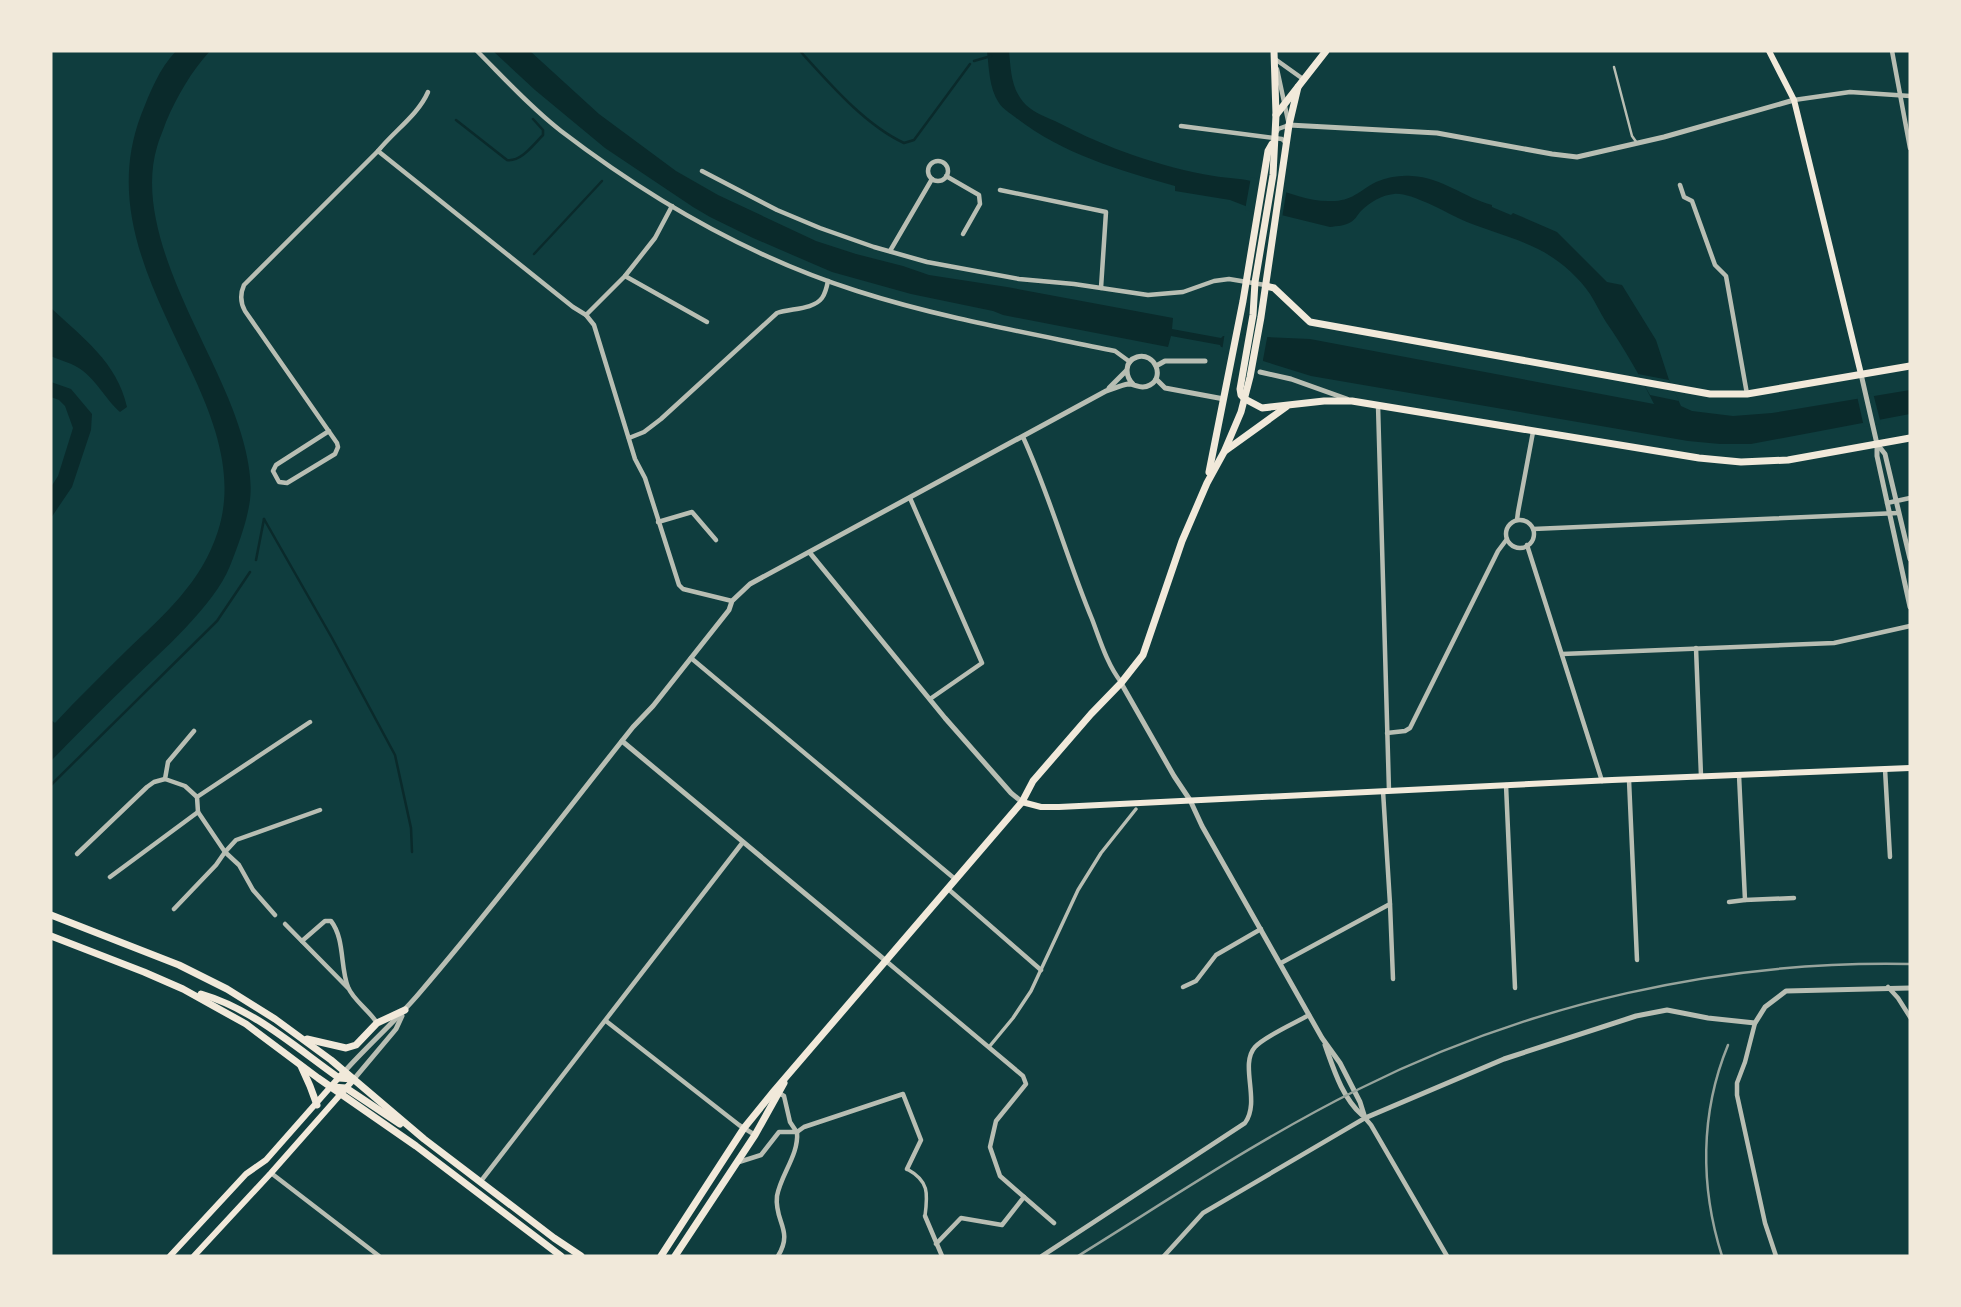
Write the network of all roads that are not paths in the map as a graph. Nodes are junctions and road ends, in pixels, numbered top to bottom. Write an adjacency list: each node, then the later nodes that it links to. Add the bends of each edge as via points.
1 (477, 51): 28 (street, via 560,130)
2 (1326, 51): 7 (main road)
3 (1769, 51): 12 (main road)
4 (1892, 51): 10 (street)
5 (1275, 55): 7 (street); 13 (street); 14 (main road)
6 (1614, 67): 18 (lane)
7 (1303, 79): 8 (main road)
8 (1298, 87): 13 (main road); 15 (main road)
9 (428, 92): 21 (street)
10 (1901, 94): 11 (street); 12 (street, via 1850,92); 20 (street)
11 (1910, 96)
12 (1794, 100): 18 (street); 48 (main road)
13 (1285, 105): 14 (main road); 15 (street)
14 (1276, 115): 17 (main road)
15 (1289, 125): 17 (street, via 1278,129); 18 (street, via 1437,132 1577,157); 19 (main road)
16 (1181, 126): 17 (street)
17 (1274, 139): 19 (street); 23 (main road)
18 (1637, 143)
19 (1286, 144): 23 (main road)
20 (1910, 148)
21 (378, 151): 39 (street); 59 (street, via 241,292 244,311)
22 (702, 171): 31 (street, via 777,210)
23 (1273, 175): 29 (main road); 34 (main road, via 1257,218)
24 (946, 176): 25 (street); 25 (street, via 946,165 939,161 929,166); 30 (street, via 979,195 980,204)
25 (932, 179): 31 (street)
26 (1680, 185): 52 (street, via 1684,197 1692,201 1715,265 1726,276)
27 (1000, 190): 37 (street, via 1106,212)
28 (672, 206): 32 (street, via 655,238); 33 (street, via 747,248)
29 (1270, 220): 35 (main road); 36 (main road)
30 (963, 234)
31 (889, 251): 37 (street, via 1019,279)
32 (625, 276): 39 (street); 41 (street)
33 (828, 281): 43 (street, via 900,303 1115,351); 61 (street, via 822,298 813,305 777,313 661,419)
34 (1246, 282): 35 (street); 37 (street, via 1228,279 1152,295); 38 (main road)
35 (1255, 286): 36 (main road); 38 (main road); 40 (main road)
36 (1266, 286): 40 (main road); 52 (main road, via 1275,288 1310,322 1673,388)
37 (1101, 288)
38 (1243, 301): 53 (main road)
39 (586, 316): 61 (street, via 594,324)
40 (1257, 316): 54 (main road); 54 (main road, via 1241,381)
41 (707, 321)
42 (1205, 361): 44 (street, via 1165,361)
43 (1130, 362): 44 (street, via 1144,356); 46 (street)
44 (1156, 366): 49 (street)
45 (1910, 366): 48 (main road)
46 (1126, 370): 50 (street); 51 (street)
47 (1260, 372): 55 (street)
48 (1861, 374): 52 (main road); 63 (street)
49 (1156, 379): 50 (street, via 1145,387); 53 (street, via 1165,388)
50 (1133, 384): 51 (street)
51 (1106, 391): 60 (street)
52 (1747, 394)
53 (1224, 399): 65 (main road)
54 (1245, 400): 56 (main road, via 1262,408); 64 (main road)
55 (1352, 401): 56 (main road); 57 (main road)
56 (1298, 403): 64 (main road, via 1283,408)
57 (1378, 405): 58 (main road); 90 (street)
58 (1534, 430): 63 (main road, via 1741,462 1788,460); 72 (street)
59 (329, 431): 59 (street, via 337,452 287,483 279,482 273,471 276,465)
60 (1023, 437): 66 (street); 86 (street)
61 (629, 438): 73 (street)
62 (1910, 438): 63 (main road)
63 (1877, 444): 68 (street, via 1885,454); 69 (street)
64 (1224, 452): 65 (main road)
65 (1207, 483): 86 (main road, via 1143,655)
66 (910, 498): 78 (street); 87 (street, via 982,663)
67 (1910, 498): 68 (street)
68 (1895, 501): 69 (street); 70 (street)
69 (1887, 503): 71 (street)
70 (1898, 513): 71 (street); 79 (street)
71 (1889, 514): 74 (street); 81 (street)
72 (1517, 520): 74 (street); 75 (street, via 1508,527)
73 (658, 522): 76 (street, via 692,512); 80 (street, via 679,585)
74 (1533, 529): 77 (street)
75 (1507, 539): 77 (street, via 1513,546); 90 (street, via 1410,728)
76 (716, 540)
77 (1527, 545): 84 (street)
78 (810, 553): 80 (street, via 758,579); 87 (street)
79 (1910, 559)
80 (732, 601): 85 (street)
81 (1910, 607)
82 (1910, 626): 83 (street, via 1834,643)
83 (1696, 648): 84 (street); 95 (street)
84 (1562, 654): 98 (street)
85 (691, 658): 91 (street); 112 (street)
86 (1121, 683): 102 (street); 103 (main road, via 1033,781)
87 (930, 699): 103 (street)
88 (310, 722): 101 (street)
89 (194, 731): 96 (street, via 168,762)
90 (1387, 733): 100 (street)
91 (622, 741): 107 (street); 136 (street)
92 (1910, 768): 93 (main road)
93 (1885, 769): 94 (main road); 110 (street)
94 (1739, 775): 95 (main road); 115 (street)
95 (1701, 776): 97 (main road)
96 (165, 779): 101 (street, via 185,786); 109 (street, via 147,787)
97 (1629, 780): 98 (main road); 125 (street)
98 (1602, 781): 99 (main road)
99 (1506, 785): 100 (main road); 132 (street)
100 (1386, 791): 102 (main road); 117 (street)
101 (197, 797): 106 (street)
102 (1190, 800): 103 (main road, via 1059,807); 122 (street)
103 (1022, 802): 112 (main road)
104 (1136, 809): 128 (street, via 1078,890)
105 (320, 810): 108 (street, via 236,840)
106 (198, 812): 108 (street); 111 (street)
107 (743, 842): 126 (street); 139 (street)
108 (225, 852): 118 (street); 120 (street)
109 (77, 855)
110 (1889, 857)
111 (110, 877)
112 (955, 879): 113 (main road)
113 (947, 888): 126 (main road); 128 (street)
114 (1794, 898): 115 (street)
115 (1745, 900): 116 (street)
116 (1730, 902)
117 (1390, 904): 127 (street); 129 (street)
118 (174, 909)
119 (51, 915): 142 (main road, via 179,965 236,994)
120 (275, 915)
121 (285, 924): 124 (street)
122 (1261, 929): 127 (street); 130 (street, via 1216,955 1196,981)
123 (51, 936): 134 (main road)
124 (302, 941): 135 (street); 135 (street, via 331,921)
125 (1637, 960)
126 (886, 961): 143 (street); 150 (main road)
127 (1281, 964): 137 (street)
128 (1041, 970): 143 (street, via 1022,1006)
129 (1393, 979)
130 (1184, 987)
131 (1888, 987): 133 (street); 138 (street); 141 (street, via 1786,991 1765,1007)
132 (1514, 988)
133 (1910, 988)
134 (183, 989): 144 (main road, via 246,1024); 146 (main road, via 234,1007)
135 (348, 989): 140 (street)
136 (405, 1010): 140 (main road); 145 (street); 147 (street)
137 (1309, 1015): 152 (street, via 1340,1063); 174 (street, via 1253,1050 1251,1107 1245,1123)
138 (1910, 1017)
139 (606, 1021): 153 (street); 160 (street)
140 (377, 1023): 142 (main road, via 351,1047)
141 (1755, 1023): 152 (street, via 1667,1010 1636,1016 1504,1059); 177 (street, via 1737,1095)
142 (303, 1038): 145 (main road)
143 (989, 1047): 161 (street, via 1023,1076 1026,1084 996,1121 990,1147 1000,1176)
144 (299, 1063): 148 (main road); 151 (main road)
145 (345, 1071): 146 (main road); 147 (main road)
146 (339, 1078): 147 (main road); 148 (main road)
147 (354, 1079): 149 (main road); 156 (main road)
148 (331, 1087): 149 (main road); 151 (main road)
149 (343, 1091): 156 (main road); 159 (main road); 168 (main road)
150 (776, 1092): 153 (main road); 154 (street, via 784,1096); 155 (main road)
151 (317, 1105): 165 (main road)
152 (1365, 1118): 175 (street, via 1203,1213); 176 (street)
153 (744, 1128): 155 (street); 170 (main road)
154 (797, 1132): 157 (street, via 779,1132 761,1155); 158 (street, via 903,1094 921,1140); 172 (street, via 797,1145 778,1193 785,1237)
155 (755, 1135): 157 (main road)
156 (424, 1139): 160 (main road)
157 (738, 1162): 171 (main road)
158 (907, 1169): 162 (street, via 919,1176 926,1188)
159 (271, 1173): 166 (main road); 167 (street)
160 (480, 1182): 169 (main road)
161 (1024, 1197): 163 (street); 164 (street, via 1002,1225 961,1218)
162 (925, 1216): 164 (street)
163 (1054, 1223)
164 (936, 1244): 173 (street)
165 (170, 1256)
166 (194, 1256)
167 (379, 1256)
168 (561, 1256)
169 (581, 1256)
170 (661, 1256)
171 (675, 1256)
172 (778, 1256)
173 (942, 1256)
174 (1042, 1256)
175 (1164, 1256)
176 (1447, 1256)
177 (1776, 1256)

